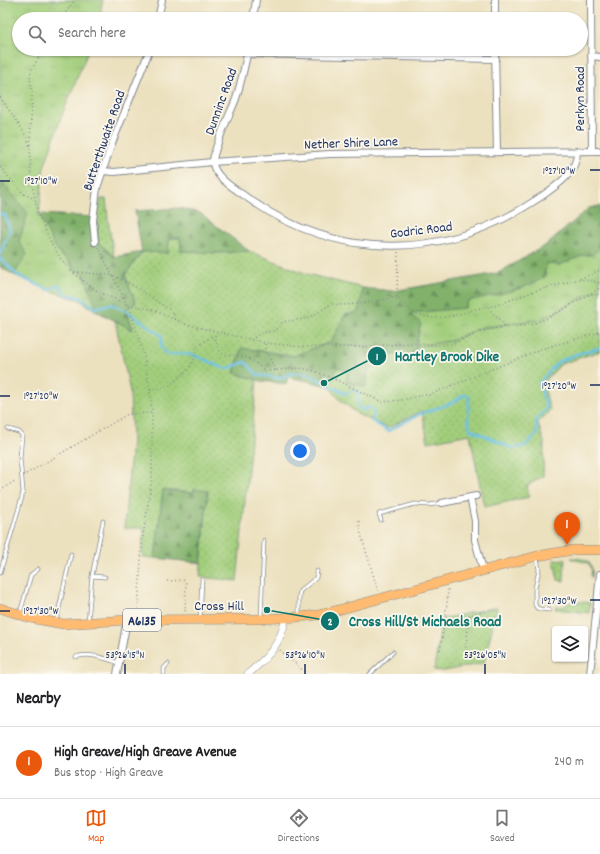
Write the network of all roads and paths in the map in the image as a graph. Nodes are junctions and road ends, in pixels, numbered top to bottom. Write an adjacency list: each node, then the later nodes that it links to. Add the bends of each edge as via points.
1 (75, 0): 6 (path)
2 (162, 0): 7 (street)
3 (256, 0): 8 (street)
4 (495, 0): 9 (street)
5 (591, 0): 14 (street, Perkyn Road)
6 (66, 12)
7 (159, 12)
8 (255, 12)
9 (495, 12)
10 (40, 56): 18 (path, via 30,75)
11 (147, 56): 25 (street, Butterthwaite Road)
12 (247, 56): 23 (street, Dunninc Road, via 236,98)
13 (403, 56): 16 (street)
14 (591, 56): 15 (street); 20 (street, Perkyn Road)
15 (600, 57)
16 (496, 59): 22 (street)
17 (0, 97): 18 (path, via 22,129)
18 (30, 147): 26 (path, via 31,180)
19 (577, 151): 20 (street, Nether Shire Lane); 22 (street, Nether Shire Lane); 28 (street, Godric Road, via 573,168 562,181 520,211 497,223 455,238)
20 (592, 151): 21 (street, Nether Shire Lane)
21 (600, 151)
22 (496, 152): 23 (street, Nether Shire Lane, via 330,154)
23 (212, 162): 25 (street, Nether Shire Lane, via 114,172); 28 (street, Godric Road, via 221,177 234,188 271,213 292,223 335,239 378,246)
24 (0, 167): 26 (path, via 24,194)
25 (103, 170): 27 (street, Butterthwaite Road, via 94,207)
26 (35, 199): 30 (path, via 38,213 52,245)
27 (95, 242): 31 (path)
28 (398, 246): 35 (path)
29 (600, 270): 32 (path)
30 (72, 272): 31 (path); 36 (path, via 98,291)
31 (112, 275): 36 (path); 38 (path, via 170,310 174,314)
32 (580, 279): 33 (path); 37 (path)
33 (600, 283)
34 (600, 288): 39 (path, via 546,319 530,325)
35 (397, 297): 37 (path, via 417,315 432,318); 43 (path, via 345,305 331,304 309,318 283,322 274,331 260,333)
36 (128, 305): 38 (path, via 151,309); 46 (path, via 144,356)
37 (489, 307): 39 (path, via 490,311 503,321)
38 (174, 320): 40 (path)
39 (505, 327): 44 (path, via 484,330 452,344 304,347)
40 (217, 332): 42 (path); 43 (path)
41 (600, 332): 45 (path, via 541,349 429,395 402,400 382,402 314,371 300,368)
42 (215, 335): 45 (path, via 217,348 224,355 246,357 265,371); 46 (path, via 196,346 196,355 189,369 168,387)
43 (251, 340): 44 (path)
44 (265, 343): 45 (path, via 265,350)
45 (276, 371)
46 (150, 390): 47 (path)
47 (152, 413): 49 (path, via 128,414); 81 (path, via 152,478 142,542)
48 (8, 429): 49 (lane, via 22,435)
49 (22, 477): 50 (path); 62 (lane, via 22,497)
50 (0, 491)
51 (442, 502): 52 (lane, via 429,506 415,504 379,514); 60 (street, via 473,497 475,540)
52 (381, 520)
53 (103, 521): 64 (lane)
54 (359, 521): 69 (path)
55 (264, 540): 79 (lane)
56 (600, 550): 58 (main road, A6135, via 573,550)
57 (71, 554): 83 (lane)
58 (536, 556): 60 (main road, A6135); 71 (lane, via 539,570 535,605 537,608)
59 (38, 569): 73 (lane, via 31,575)
60 (483, 570): 67 (main road, Cross Hill / A6135)
61 (317, 571): 76 (lane, via 316,578 300,591)
62 (0, 573)
63 (600, 574): 97 (street)
64 (92, 576): 65 (lane); 84 (lane)
65 (105, 577)
66 (202, 579): 78 (lane)
67 (447, 580): 69 (main road, Cross Hill / A6135); 82 (path)
68 (167, 581): 77 (path, via 186,582)
69 (380, 598): 76 (main road, Cross Hill / A6135, via 318,615)
70 (0, 608): 73 (main road, Cross Hill / A6135)
71 (549, 610)
72 (485, 611): 74 (path)
73 (19, 615): 83 (main road, Cross Hill / A6135)
74 (470, 615): 82 (path); 88 (path, via 465,652)
75 (286, 617): 76 (main road, Cross Hill / A6135); 79 (main road, Cross Hill / A6135); 85 (street)
76 (299, 617)
77 (185, 619): 78 (main road, Cross Hill / A6135); 81 (main road, Cross Hill / A6135)
78 (200, 619): 79 (main road, Cross Hill / A6135)
79 (261, 619)
80 (127, 620): 81 (main road, Cross Hill / A6135); 84 (main road, Cross Hill / A6135); 90 (street)
81 (138, 620)
82 (445, 622): 86 (path)
83 (56, 623): 84 (main road, Cross Hill / A6135)
84 (88, 623)
85 (276, 646): 94 (street); 95 (path)
86 (440, 650)
87 (393, 652): 96 (lane)
88 (472, 655)
89 (76, 657): 90 (lane, via 97,657)
90 (119, 663): 92 (street)
91 (168, 664): 93 (lane, via 164,668)
92 (117, 674)
93 (164, 674)
94 (248, 674)
95 (307, 674)
96 (370, 674)
97 (590, 674)

